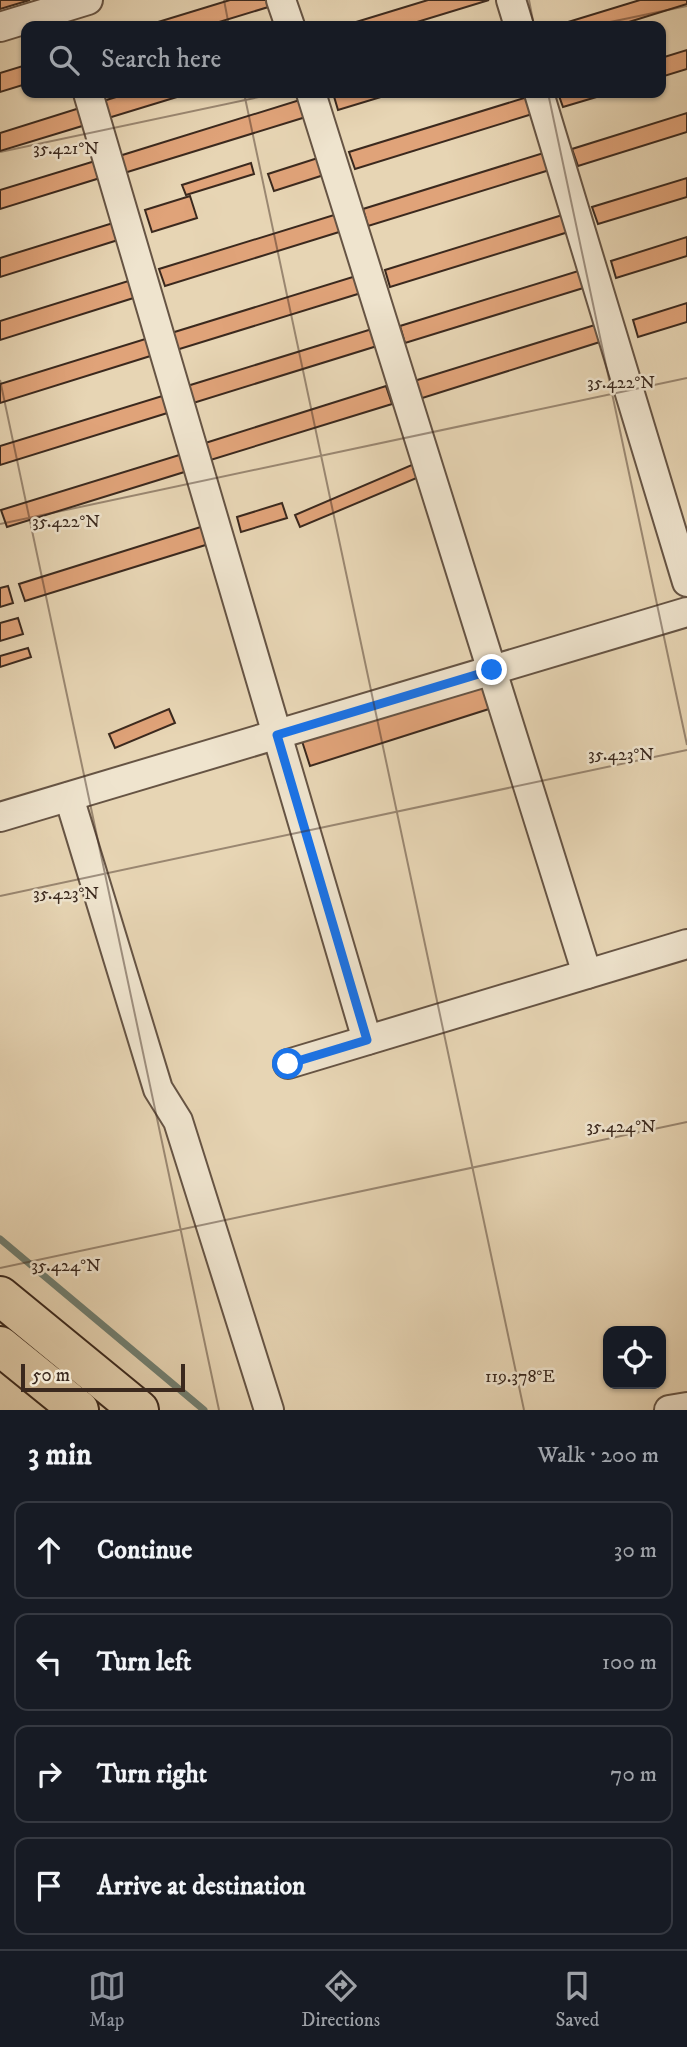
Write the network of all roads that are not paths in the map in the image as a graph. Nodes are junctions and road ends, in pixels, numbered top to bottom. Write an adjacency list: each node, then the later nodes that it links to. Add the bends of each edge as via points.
1 (281, 0): 6 (street)
2 (511, 0): 7 (street)
3 (70, 8): 5 (street)
4 (21, 21): 8 (street)
5 (22, 21)
6 (288, 21)
7 (517, 21)
8 (0, 27)
9 (89, 98): 15 (street)
10 (313, 98): 14 (street)
11 (541, 98): 12 (street)
12 (687, 582)
13 (687, 612): 14 (street)
14 (492, 670): 15 (street); 19 (street)
15 (277, 735): 16 (street); 20 (street)
16 (69, 797): 17 (street); 27 (street, via 158,1089 178,1121)
17 (0, 817)
18 (687, 944): 19 (street)
19 (587, 974): 20 (street)
20 (367, 1040): 21 (street)
21 (288, 1064)
22 (0, 1296): 26 (highway)
23 (0, 1346): 25 (highway)
24 (687, 1407): 28 (street)
25 (79, 1410)
26 (139, 1410)
27 (269, 1410)
28 (669, 1410)

